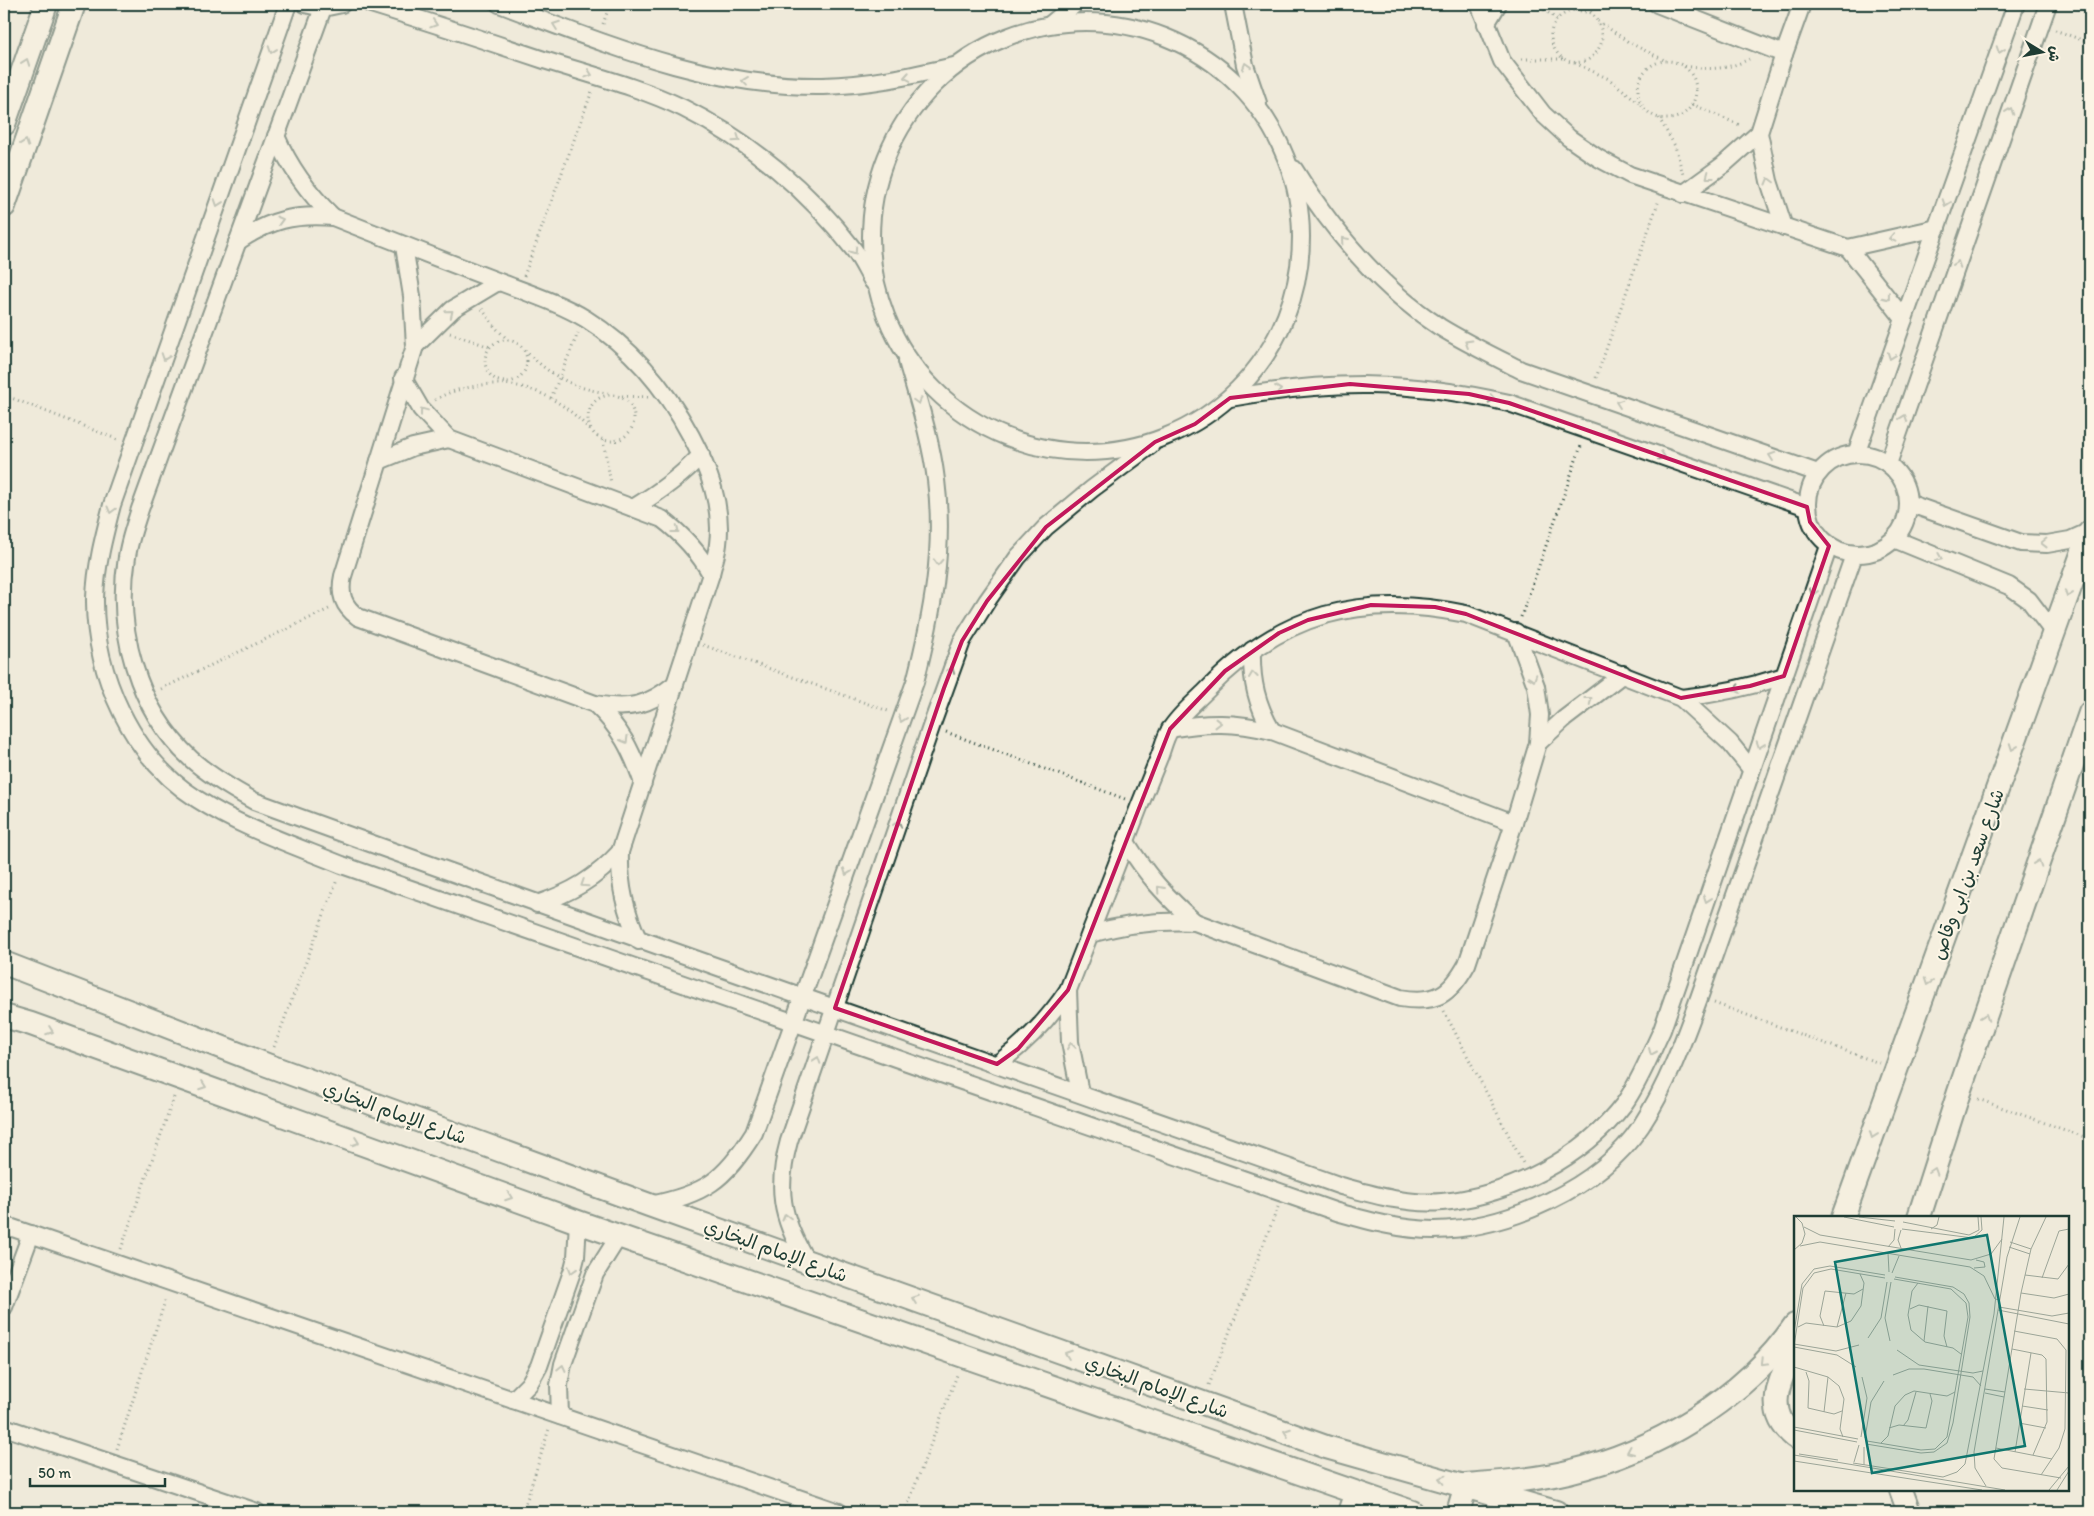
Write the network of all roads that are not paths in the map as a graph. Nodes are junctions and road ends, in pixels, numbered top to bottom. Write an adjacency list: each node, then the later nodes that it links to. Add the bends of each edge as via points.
1 (46, 4): 22 (street, one-way to 1)
2 (74, 4): 27 (street, one-way to 2)
3 (288, 4): 82 (street, one-way to 82, via 112,505 99,558 95,598 98,637 106,675 120,711 140,744 166,773 195,798 228,818 342,865)
4 (305, 4): 16 (street)
5 (342, 4): 16 (street)
6 (371, 4): 35 (street, one-way to 35, via 638,90 683,108 734,137 795,186 855,251)
7 (498, 4): 20 (street, one-way to 7, via 868,83 824,86 737,80 694,72)
8 (1075, 4): 17 (street)
9 (1233, 4): 21 (street, one-way to 9, via 1245,65)
10 (1479, 4): 18 (street)
11 (1498, 4): 18 (street)
12 (1657, 4): 19 (street)
13 (1802, 4): 19 (street)
14 (2016, 4): 30 (street, one-way to 30)
15 (2048, 4): 46 (street, one-way to 15)
16 (323, 8): 24 (street)
17 (1050, 24): 20 (street, via 1000,40); 21 (street, via 1098,22 1146,30 1182,44 1230,76)
18 (1486, 24): 26 (street, via 1502,61 1543,114 1569,138 1622,171)
19 (1784, 54): 23 (street)
20 (954, 66): 35 (street, via 919,101 892,143 876,190 871,240)
21 (1262, 112): 25 (street)
22 (4, 124)
23 (1758, 133): 26 (street, one-way to 26); 29 (street, one-way to 23)
24 (276, 136): 28 (street, via 300,180); 31 (street)
25 (1284, 153): 40 (street, via 1299,204 1300,258 1289,310 1265,358); 47 (street, one-way to 25, via 1521,370 1478,350 1439,325 1367,266 1336,231)
26 (1683, 194): 29 (street)
27 (4, 206)
28 (333, 217): 31 (street, one-way to 28, via 258,228 282,219 308,215); 32 (street)
29 (1784, 227): 33 (street)
30 (1937, 228): 33 (street, one-way to 33); 36 (street)
31 (238, 242): 73 (street, via 140,509 127,557 123,604 129,651 145,696 165,729 190,758 220,782 254,801)
32 (404, 246): 34 (street); 37 (street)
33 (1848, 248): 36 (street, one-way to 36)
34 (498, 282): 37 (street, one-way to 34, via 453,310); 44 (street, via 584,318 629,352 666,395)
35 (877, 290): 38 (street)
36 (1904, 319): 43 (street, one-way to 43)
37 (415, 346): 39 (street)
38 (905, 354): 42 (street, via 942,398 989,430 1042,450 1099,453); 79 (street, one-way to 79, via 926,427 934,471 939,536 936,583 915,682)
39 (404, 378): 41 (street, one-way to 39, via 421,409); 45 (street)
40 (1230, 398): 42 (street, via 1195,424); 49 (street, one-way to 49, via 1302,387 1350,384 1430,388 1508,403)
41 (449, 439): 45 (street, via 413,447); 50 (street)
42 (1155, 442): 80 (street, one-way to 42, via 962,641 1018,557 1046,527)
43 (1856, 454): 46 (street, via 1873,456); 47 (street, via 1842,456)
44 (701, 455): 50 (street, via 669,485); 55 (street, via 713,485 719,514 718,545)
45 (380, 461): 63 (street, via 340,588 343,602 349,610)
46 (1888, 464): 48 (street, via 1902,481)
47 (1818, 473): 49 (street, via 1810,489)
48 (1908, 503): 51 (street, one-way to 48, via 2070,540 2047,544 2021,542); 52 (street, via 1902,528)
49 (1807, 507): 53 (street, via 1810,522)
50 (633, 508): 55 (street, one-way to 55, via 662,519 681,533)
51 (2090, 531): 57 (street, شارع سعد بن ابى وقاص, one-way to 57)
52 (1894, 539): 54 (street, via 1868,554); 57 (street, one-way to 57, via 2009,586 2029,600)
53 (1828, 546): 54 (street); 60 (street, one-way to 60)
54 (1854, 555): 83 (street, via 1699,998 1658,1098 1640,1127 1615,1156 1573,1188 1537,1208 1470,1228 1433,1230 1388,1226 1283,1195)
55 (711, 574): 61 (street)
56 (1516, 632): 58 (street, via 1435,607 1371,606 1308,620); 59 (street); 67 (street, one-way to 67, via 1536,686 1540,714)
57 (2054, 633): 87 (street, شارع سعد بن ابى وقاص, one-way to 87)
58 (1252, 650): 65 (street, via 1225,671); 66 (street, one-way to 58, via 1255,692 1251,672)
59 (1623, 674): 62 (street); 67 (street, one-way to 59)
60 (1784, 676): 62 (street, one-way to 62, via 1716,694); 68 (street, one-way to 68)
61 (675, 684): 63 (street, via 658,698 638,706 616,708); 69 (street)
62 (1681, 698): 68 (street, via 1730,743)
63 (595, 704): 69 (street, one-way to 69, via 614,722 626,741)
64 (2090, 713): 88 (street, one-way to 64)
65 (1170, 730): 66 (street, one-way to 66, via 1195,724 1221,723); 71 (street)
66 (1272, 731): 70 (street)
67 (1538, 743): 70 (street)
68 (1751, 769): 85 (street, one-way to 85, via 1662,1030 1642,1074 1623,1104 1594,1136 1568,1157 1530,1176 1483,1196 1449,1201 1411,1201 1381,1196 1341,1186)
69 (643, 783): 72 (street)
70 (1514, 823): 74 (street, via 1467,964 1456,984 1437,997 1419,1001 1400,998)
71 (1126, 842): 74 (street, one-way to 71, via 1168,899); 75 (street)
72 (620, 852): 73 (street, one-way to 73, via 583,885 561,897); 76 (street, via 623,898)
73 (537, 904): 76 (street)
74 (1195, 922): 75 (street, via 1142,922)
75 (1090, 934): 78 (street)
76 (639, 940): 79 (street)
77 (4, 963): 86 (street, شارع الإمام البخاري, via 267,1065)
78 (1068, 990): 84 (street, via 1037,1031); 85 (street, one-way to 78, via 1070,1042)
79 (803, 996): 80 (street); 82 (street)
80 (835, 1008): 83 (street); 84 (street)
81 (4, 1016): 89 (street, شارع الإمام البخاري, one-way to 89)
82 (793, 1024): 83 (street); 86 (street, via 754,1133 736,1161 712,1184 682,1198)
83 (826, 1034): 93 (street, one-way to 83, via 784,1215 782,1165)
84 (997, 1064): 85 (street)
85 (1080, 1094)
86 (649, 1205): 93 (street, شارع الإمام البخاري)
87 (1843, 1216)
88 (1919, 1216)
89 (578, 1222): 92 (street, شارع الإمام البخاري); 97 (street, one-way to 97, via 573,1269 539,1366 529,1384)
90 (4, 1225): 91 (street)
91 (31, 1234): 94 (street); 97 (street)
92 (619, 1236): 98 (street, one-way to 92, via 562,1364 595,1274); 103 (street, شارع الإمام البخاري, via 964,1356)
93 (806, 1260): 101 (street, شارع الإمام البخاري, one-way to 93, via 1326,1446)
94 (4, 1306)
95 (1794, 1326): 101 (street, one-way to 101, via 1747,1378 1707,1410 1663,1436 1617,1457 1568,1472 1518,1481)
96 (1794, 1348): 100 (street, via 1775,1401 1785,1429)
97 (513, 1400): 98 (street)
98 (557, 1415): 107 (street)
99 (4, 1427): 105 (street, via 112,1463)
100 (1794, 1436)
101 (1466, 1485): 109 (street); 110 (street, شارع الإمام البخاري)
102 (1901, 1491): 111 (street)
103 (1350, 1502): 104 (street, شارع الإمام البخاري)
104 (1381, 1507): 108 (street, شارع الإمام البخاري)
105 (227, 1508): 106 (street)
106 (257, 1512)
107 (839, 1512)
108 (1412, 1512)
109 (1458, 1512)
110 (1556, 1512)
111 (1909, 1512)

